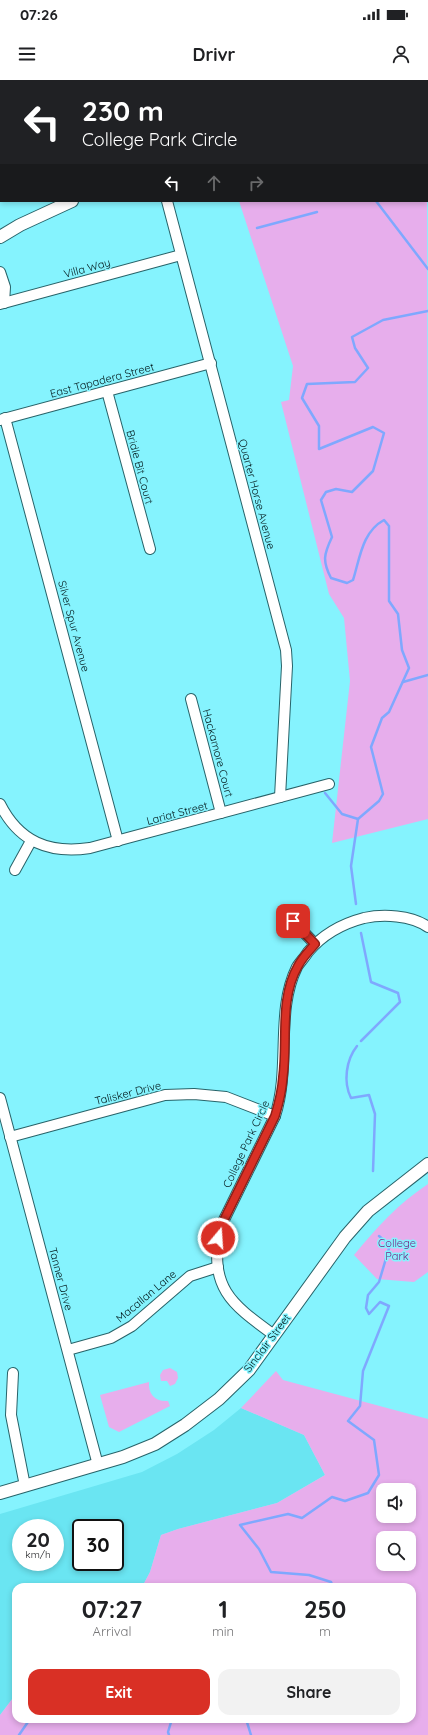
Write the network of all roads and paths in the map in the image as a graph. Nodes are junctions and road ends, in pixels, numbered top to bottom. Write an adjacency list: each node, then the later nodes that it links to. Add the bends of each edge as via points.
1 (70, 202): 3 (street, via 20,224)
2 (166, 202): 4 (street, Quarter Horse Avenue)
3 (0, 237)
4 (181, 255): 6 (street, Villa Way); 7 (street, Quarter Horse Avenue)
5 (0, 272): 6 (street, via 5,287)
6 (2, 301)
7 (211, 364): 8 (street, East Tapadera Street); 13 (street, Quarter Horse Avenue, via 286,650 288,666)
8 (107, 391): 9 (street, East Tapadera Street); 10 (street, Bridle Bit Court)
9 (2, 419): 17 (street, Silver Spur Avenue)
10 (150, 549)
11 (191, 698): 15 (street, Hackamore Court)
12 (329, 784): 13 (street, Lariat Street)
13 (280, 797): 15 (street, Lariat Street)
14 (0, 804): 16 (street, via 5,814)
15 (221, 813): 17 (street, Lariat Street)
16 (31, 841): 17 (street, Lariat Street, via 52,849 71,851); 18 (street)
17 (118, 841)
18 (15, 870)
19 (293, 921): 21 (street)
20 (427, 923): 21 (street, College Park Circle, via 392,916 369,917 349,922 328,932)
21 (315, 944): 23 (street, College Park Circle, via 298,966 289,987 284,1076)
22 (0, 1098): 24 (street, Tanner Drive)
23 (275, 1116): 24 (street, Talisker Drive, via 226,1097 194,1094 165,1096); 26 (street, College Park Circle, via 220,1228)
24 (10, 1137): 28 (street, Tanner Drive)
25 (428, 1164): 27 (street, Sinclair Street, via 368,1211 345,1237)
26 (218, 1267): 27 (street, College Park Circle, via 224,1288 233,1303); 28 (street, Macallan Lane, via 190,1276 132,1326 111,1338)
27 (274, 1335): 30 (street, Sinclair Street, via 249,1370 219,1399 185,1425 155,1444 123,1458)
28 (68, 1350): 30 (street, Tanner Drive)
29 (13, 1373): 31 (street, via 11,1415)
30 (98, 1465): 31 (street, Sinclair Street)
31 (25, 1486): 32 (street, Sinclair Street)
32 (0, 1493)

